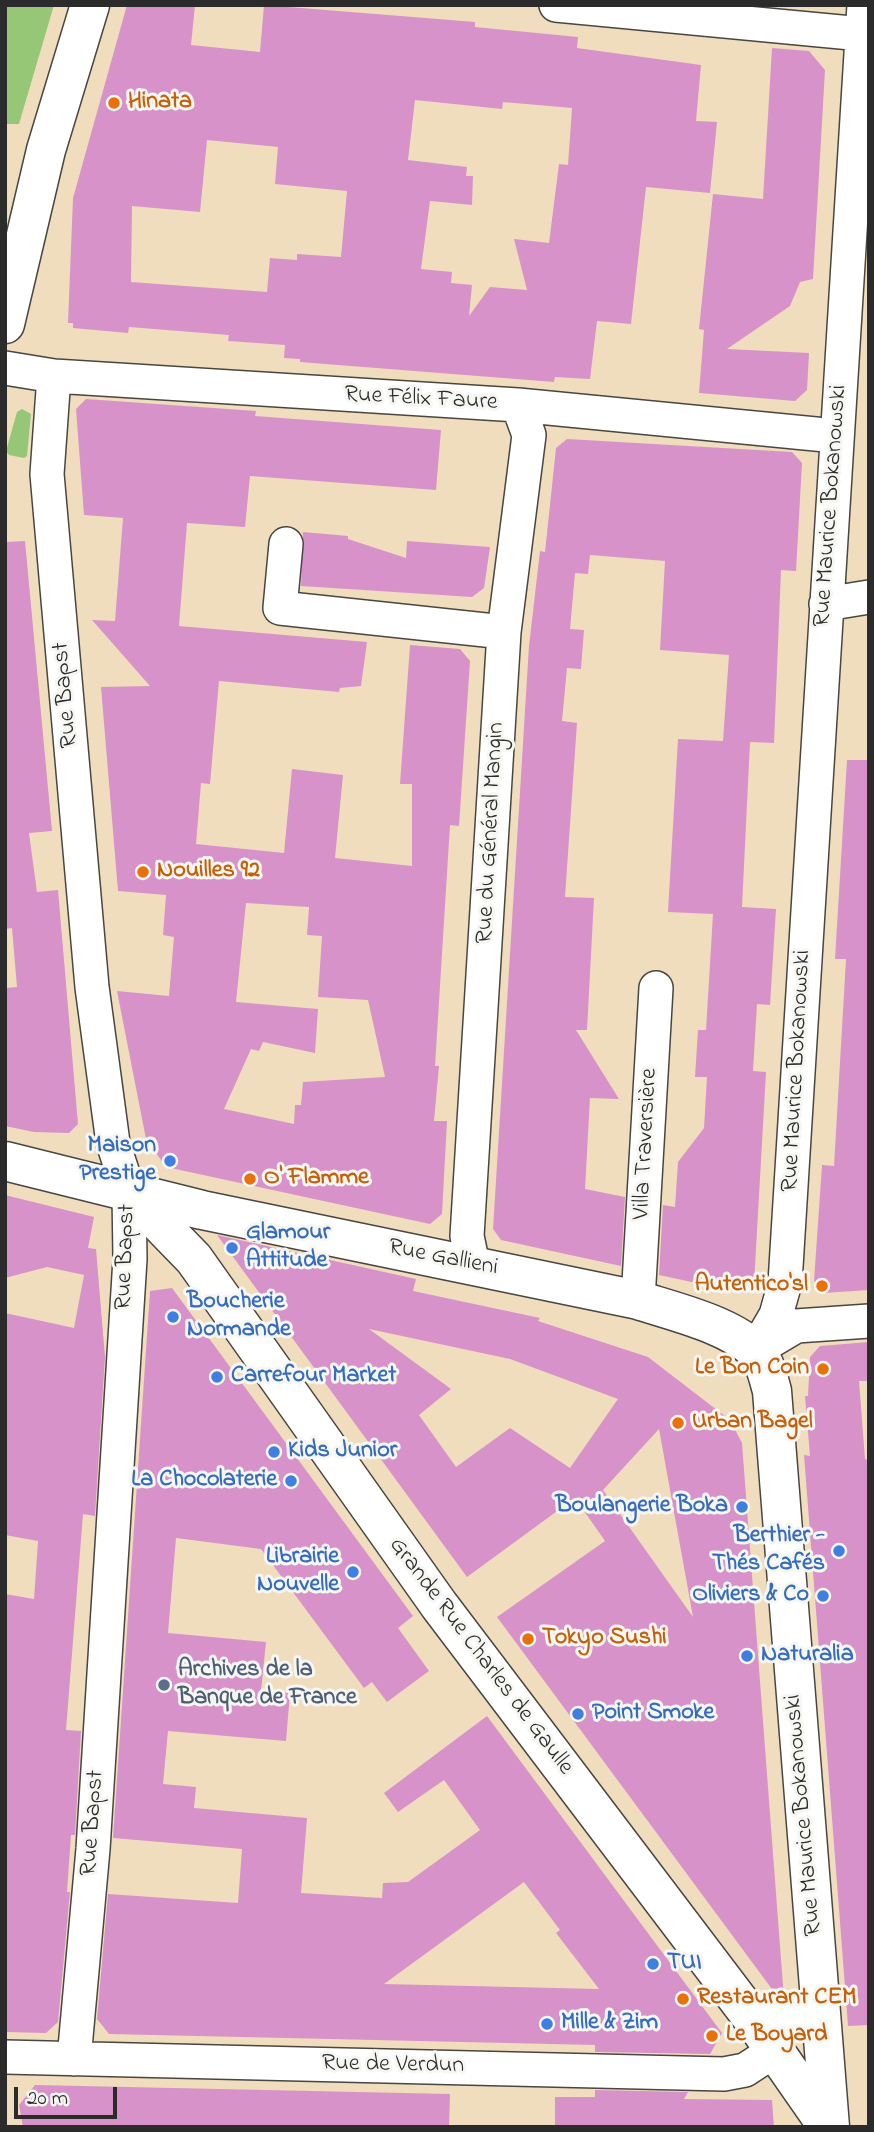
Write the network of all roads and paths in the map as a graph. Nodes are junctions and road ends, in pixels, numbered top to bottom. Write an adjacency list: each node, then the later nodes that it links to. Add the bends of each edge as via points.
1 (90, 5): 4 (main road, via 46,150)
2 (556, 5): 3 (street)
3 (863, 19): 8 (street, Rue Maurice Bokanowski)
4 (5, 324)
5 (5, 368): 6 (street, Rue Félix Faure)
6 (54, 376): 7 (street, Rue Félix Faure); 15 (street, Rue Bapst, via 47,474 92,987 113,1143)
7 (518, 405): 8 (street, Rue Félix Faure); 12 (street, Rue du Général Mangin, via 529,435)
8 (836, 436): 11 (street, Rue Maurice Bokanowski)
9 (286, 544): 12 (street, via 280,608)
10 (869, 597): 11 (street)
11 (826, 604): 19 (street, Rue Maurice Bokanowski, via 785,1283 776,1315)
12 (504, 632): 16 (street, Rue du Général Mangin, via 467,1236)
13 (656, 988): 17 (street, Villa Traversière)
14 (5, 1161): 15 (main road, Rue Gallieni)
15 (129, 1192): 16 (main road, Rue Gallieni); 21 (main road, Grande Rue Charles de Gaulle, via 194,1259 439,1605); 24 (street, Rue Bapst, via 130,1259 93,1849)
16 (473, 1265): 17 (main road, Rue Gallieni)
17 (638, 1300): 19 (main road, Rue Gallieni, via 692,1318)
18 (869, 1321): 19 (street, via 796,1326)
19 (755, 1351): 20 (main road, Rue Maurice Bokanowski, via 772,1391)
20 (820, 1993): 21 (street, via 808,2007 782,2022); 25 (main road, Rue Maurice Bokanowski)
21 (752, 2018): 22 (main road, Grande Rue Charles de Gaulle)
22 (774, 2051): 24 (street, Rue de Verdun, via 745,2070 724,2074); 25 (main road, Grande Rue Charles de Gaulle)
23 (5, 2057): 24 (street, Rue de Verdun)
24 (74, 2059)
25 (829, 2127)

